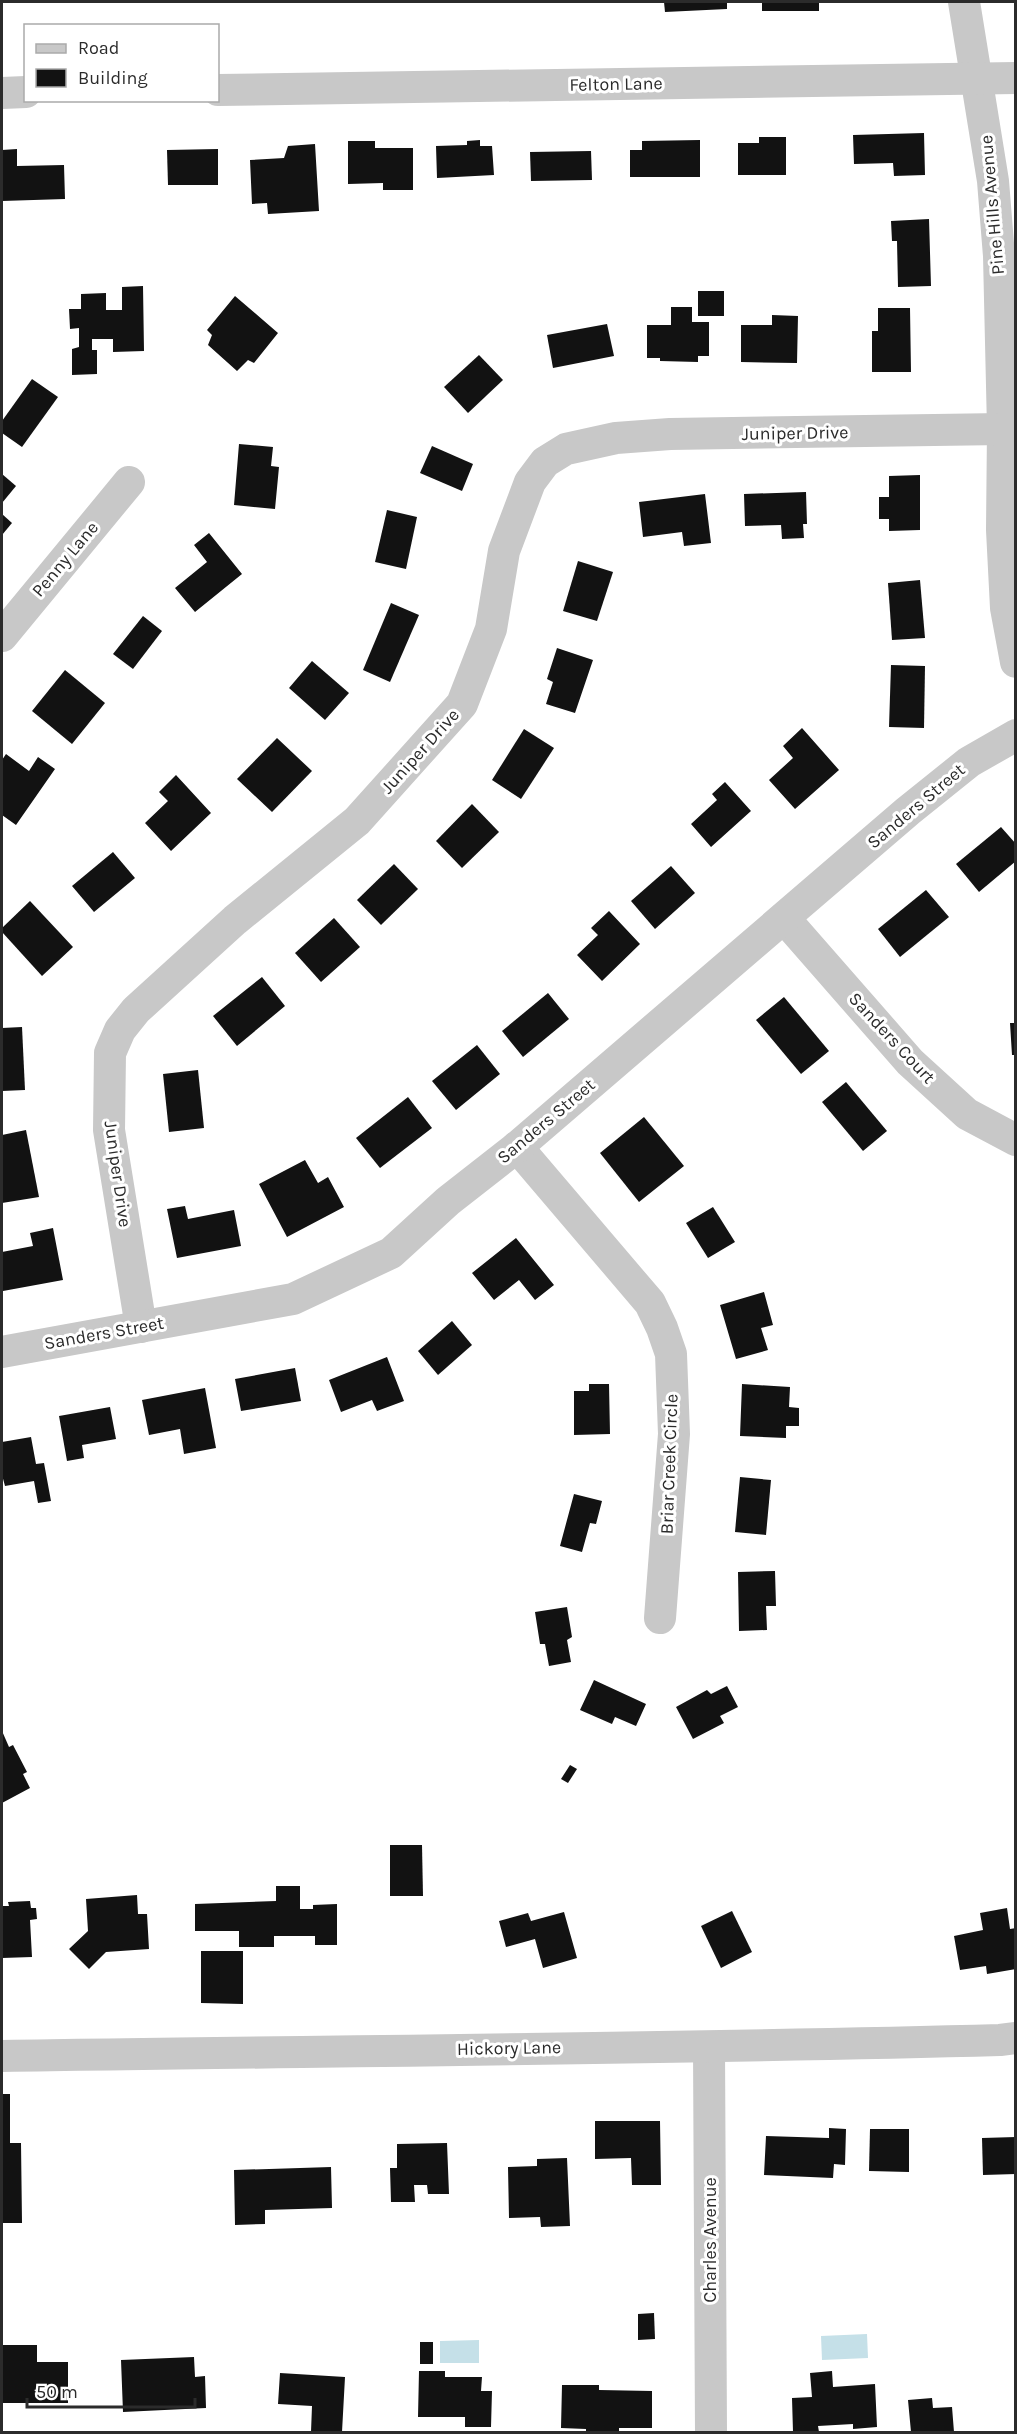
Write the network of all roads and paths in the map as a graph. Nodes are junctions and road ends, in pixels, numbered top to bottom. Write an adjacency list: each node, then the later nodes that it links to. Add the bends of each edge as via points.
1 (964, 2): 2 (street, Pine Hills Avenue)
2 (977, 78): 3 (street, Felton Lane); 4 (street, Felton Lane); 7 (street, Pine Hills Avenue, via 993,181 999,256)
3 (1016, 78)
4 (219, 90)
5 (24, 92): 6 (street)
6 (2, 93)
7 (1003, 429): 10 (street, Pine Hills Avenue, via 1006,608); 15 (street, Juniper Drive, via 616,438 566,449 545,462 530,482 504,551 491,629 462,704 357,821 235,920 136,1010 120,1030 110,1053 109,1130)
8 (129, 482): 9 (street, Penny Lane)
9 (2, 636)
10 (1016, 662)
11 (1016, 735): 12 (street, Sanders Street, via 969,762)
12 (784, 918): 13 (street, Sanders Court, via 910,1062 967,1114); 14 (street, Sanders Street)
13 (1016, 1140)
14 (517, 1147): 15 (street, Sanders Street, via 380,1258 294,1299); 17 (street, Briar Creek Circle, via 650,1303 670,1354 674,1434)
15 (141, 1327): 16 (street, Sanders Street)
16 (2, 1352)
17 (660, 1618)
18 (1016, 2038): 19 (street, Hickory Lane)
19 (709, 2048): 20 (street, Hickory Lane); 21 (street, Charles Avenue)
20 (2, 2056)
21 (711, 2433)

